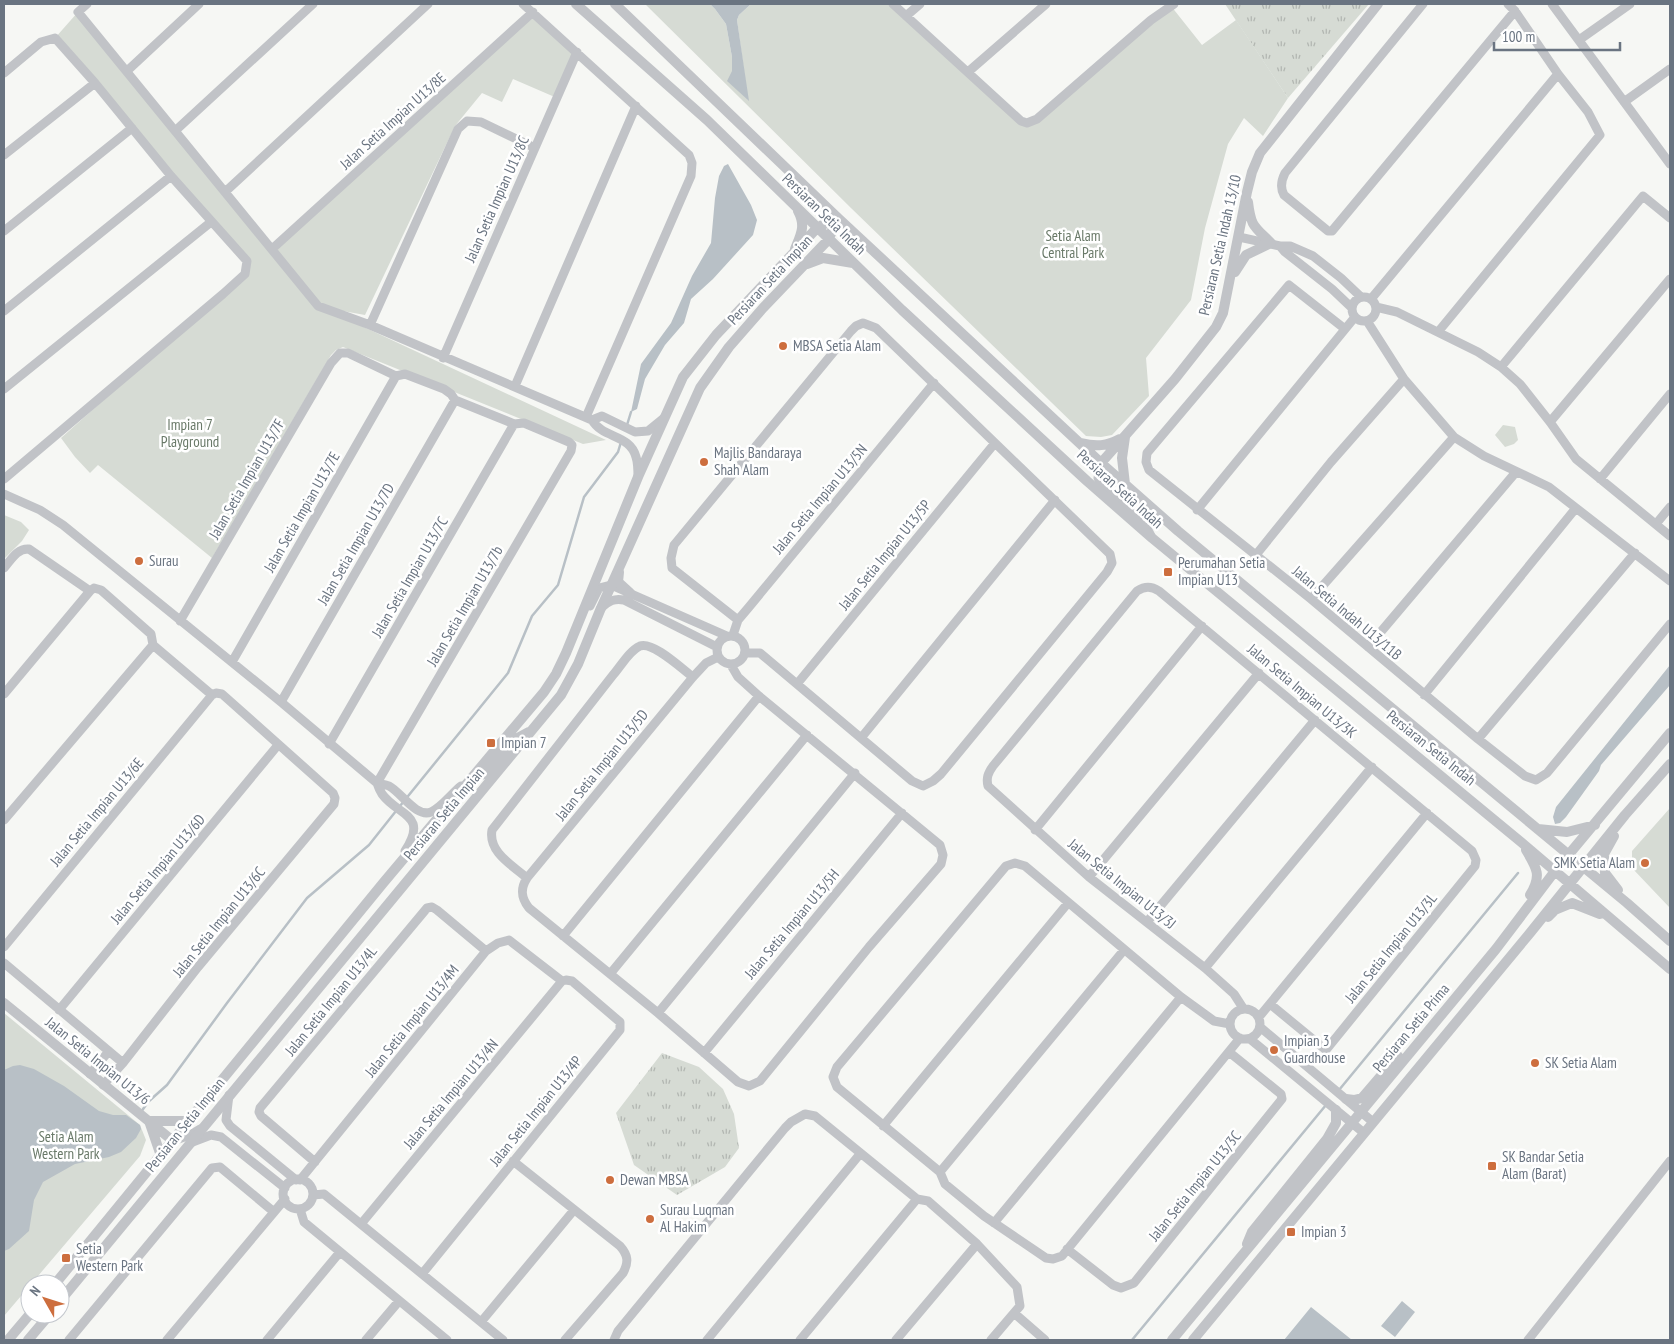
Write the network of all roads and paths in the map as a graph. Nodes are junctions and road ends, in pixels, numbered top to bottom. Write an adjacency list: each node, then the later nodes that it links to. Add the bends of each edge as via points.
1 (87, 4): 23 (street, via 78,12)
2 (199, 4): 23 (street)
3 (314, 4): 31 (street)
4 (428, 4): 36 (street)
5 (523, 4): 18 (street)
6 (576, 4): 38 (street, Persiaran Setia Indah, via 707,120)
7 (615, 4): 39 (street, Persiaran Setia Indah)
8 (893, 4): 19 (street)
9 (920, 4): 19 (street)
10 (1046, 4): 24 (street)
11 (1174, 4): 24 (street, via 1150,20 1037,119 1027,123 1021,122)
12 (1378, 4): 37 (street, Persiaran Setia Indah 13/10, via 1260,153)
13 (1423, 4): 17 (street, via 1282,179 1284,195 1328,231 1332,231)
14 (1508, 4): 17 (street)
15 (1552, 4): 20 (street)
16 (1630, 4): 20 (street)
17 (1516, 11): 26 (street)
18 (533, 12): 21 (street); 47 (street, Jalan Setia Impian U13/8E)
19 (906, 16): 24 (street)
20 (1579, 40): 28 (street)
21 (577, 52): 29 (street); 32 (street, Jalan Setia Impian U13/8C)
22 (1670, 69): 28 (street)
23 (127, 71): 31 (street)
24 (968, 72)
25 (4, 73): 27 (street, via 42,42 54,38)
26 (1558, 74): 54 (street); 60 (street, via 1588,112 1600,135)
27 (94, 83): 30 (street); 33 (street)
28 (1624, 102): 34 (street)
29 (636, 106): 66 (street); 70 (street, via 689,155 691,176)
30 (132, 128): 35 (street); 43 (street)
31 (175, 131): 36 (street)
32 (535, 148): 58 (street, via 481,122 468,121 458,129); 61 (street, Jalan Setia Impian U13/8C)
33 (4, 155)
34 (1670, 164)
35 (171, 176): 41 (street); 55 (street)
36 (225, 192): 47 (street)
37 (1247, 192): 44 (street, Persiaran Setia Indah 13/10); 46 (street, via 1250,221 1255,229)
38 (798, 209): 42 (street, Persiaran Setia Indah); 48 (street, via 803,220 802,231)
39 (837, 216): 42 (street, Persiaran Setia Impian); 45 (street, Persiaran Setia Impian); 77 (street, Persiaran Setia Indah)
40 (1670, 218): 62 (street, via 1643,196)
41 (211, 222): 67 (street); 82 (street, via 247,261 245,274)
42 (818, 228): 45 (street, Persiaran Setia Indah); 48 (street, Persiaran Setia Impian)
43 (4, 231)
44 (1238, 237): 46 (street); 52 (street, Persiaran Setia Indah 13/10)
45 (829, 239): 49 (street, Persiaran Setia Impian); 50 (street, Persiaran Setia Indah)
46 (1276, 244): 52 (street, via 1246,255); 53 (street, via 1313,256); 56 (street, via 1332,289)
47 (272, 250): 58 (street, via 318,306)
48 (793, 254): 71 (street, Persiaran Setia Impian, via 716,334 684,377)
49 (804, 264): 50 (street, via 823,258); 94 (street, Persiaran Setia Impian, via 728,348 700,388)
50 (854, 264): 91 (street, Persiaran Setia Indah)
51 (1670, 279): 72 (street)
52 (1230, 282): 74 (street, Persiaran Setia Indah 13/10, via 1223,313 1216,327)
53 (1361, 297): 54 (street, via 1367,297); 56 (street, via 1355,301)
54 (1374, 303): 57 (street, via 1375,314); 60 (street)
55 (4, 311)
56 (1354, 313): 57 (street, via 1361,321); 59 (street)
57 (1367, 321): 64 (street)
58 (370, 325): 61 (street)
59 (1346, 329): 88 (street); 88 (street, Jalan Setia Indah U13/11B, via 1288,285 1147,453 1149,470)
60 (1438, 332): 62 (street)
61 (443, 358): 66 (street)
62 (1501, 367): 72 (street, via 1520,384)
63 (396, 376): 69 (street, via 405,374 444,389); 105 (street, Jalan Setia Impian U13/7F, via 348,353 340,353 331,363); 115 (street, Jalan Setia Impian U13/7E)
64 (1404, 379): 75 (street); 93 (street)
65 (934, 383): 76 (street); 104 (street, Jalan Setia Impian U13/5N); 104 (street, via 876,328 863,323 856,326 674,545 672,568)
66 (515, 386): 70 (street)
67 (4, 389)
68 (1670, 394): 81 (street)
69 (455, 400): 73 (street); 124 (street, Jalan Setia Impian U13/7D)
70 (589, 418): 71 (street, via 602,416 635,432 648,431); 80 (street, via 597,428 629,444 636,456)
71 (664, 418): 80 (street, Persiaran Setia Impian)
72 (1550, 422): 81 (street, via 1576,460)
73 (514, 424): 131 (street, Jalan Setia Impian U13/7C); 139 (street, Jalan Setia Impian U13/7b, via 524,422 569,442 572,451)
74 (1125, 436): 77 (street, via 1103,446); 78 (street, Persiaran Setia Indah 13/10); 83 (street, via 1122,458)
75 (1454, 436): 79 (street); 100 (street)
76 (995, 443): 85 (street); 119 (street, Jalan Setia Impian U13/5P)
77 (1080, 443): 78 (street, Persiaran Setia Indah)
78 (1101, 463): 83 (street, Persiaran Setia Indah); 91 (street, via 1098,478 1102,487 1145,524)
79 (1516, 472): 87 (street, via 1549,487); 111 (street)
80 (638, 477): 112 (street, Persiaran Setia Impian)
81 (1600, 479): 89 (street)
82 (4, 480)
83 (1125, 484): 145 (street, Persiaran Setia Indah)
84 (4, 494): 105 (street, via 64,525)
85 (1055, 500): 129 (street); 129 (street, via 1110,554 1112,563 1107,572 933,781 923,786 912,781)
86 (1670, 507): 89 (street)
87 (1576, 508): 92 (street); 121 (street)
88 (1197, 510): 93 (street, Jalan Setia Indah U13/11B)
89 (1656, 524): 90 (street)
90 (1670, 536)
91 (1152, 538): 147 (street, Persiaran Setia Indah)
92 (1635, 553): 96 (street); 130 (street)
93 (1255, 556): 100 (street, Jalan Setia Indah U13/11B)
94 (620, 566): 97 (street, Persiaran Setia Impian); 99 (street, via 618,582)
95 (4, 568): 98 (street, via 17,552 29,549)
96 (1670, 581)
97 (611, 585): 99 (street); 101 (street, Persiaran Setia Impian); 112 (street, via 597,591)
98 (90, 591): 109 (street, via 94,588 101,590 134,618 151,634); 120 (street)
99 (630, 593): 102 (street)
100 (1311, 599): 111 (street, Jalan Setia Indah U13/11B)
101 (601, 608): 103 (street, via 617,599 624,600); 126 (street, Persiaran Setia Impian, via 561,695)
102 (662, 608): 103 (street); 108 (street)
103 (658, 618): 110 (street)
104 (738, 620): 108 (street, Jalan Setia Impian U13/5N)
105 (180, 621): 115 (street)
106 (1670, 624): 130 (street, Jalan Setia Indah U13/11B, via 1547,773 1536,780 1525,776)
107 (1202, 626): 117 (street, Jalan Setia Impian U13/3K); 138 (street, Jalan Setia Impian U13/3K, via 1159,591 1150,587 1137,591 993,766); 146 (street)
108 (730, 636): 110 (street, via 723,638); 113 (street, via 742,639)
109 (153, 645): 122 (street); 143 (street)
110 (717, 647): 114 (street)
111 (1368, 647): 121 (street, Jalan Setia Indah U13/11B)
112 (566, 653): 134 (street, Persiaran Setia Impian, via 544,692)
113 (746, 653): 116 (street); 119 (street, via 760,653)
114 (718, 656): 116 (street); 118 (street, Jalan Setia Impian U13/5D)
115 (232, 662): 124 (street)
116 (731, 665): 123 (street)
117 (1258, 673): 125 (street, Jalan Setia Impian U13/3K); 151 (street)
118 (693, 677): 152 (street, Jalan Setia Impian U13/5D); 152 (street, via 653,646 639,647 628,657 492,830 490,838 498,853)
119 (797, 684): 129 (street)
120 (4, 694)
121 (1424, 694): 130 (street, Jalan Setia Indah U13/11B)
122 (212, 695): 132 (street, via 222,694); 162 (street, Jalan Setia Impian U13/6E)
123 (759, 696): 128 (street); 160 (street)
124 (281, 702): 131 (street)
125 (1315, 720): 135 (street, Jalan Setia Impian U13/3K); 158 (street)
126 (534, 729): 134 (street, via 516,739 488,773 482,775); 189 (street, Persiaran Setia Impian)
127 (1670, 733): 144 (street, Persiaran Setia Prima)
128 (807, 735): 136 (street); 169 (street)
129 (861, 738)
130 (1478, 739)
131 (329, 744): 139 (street)
132 (278, 745): 175 (street, Jalan Setia Impian U13/6D); 186 (street, Jalan Setia Impian U13/6C, via 333,792 334,804)
133 (1670, 764): 142 (street, Persiaran Setia Prima)
134 (482, 767): 137 (street, Persiaran Setia Impian)
135 (1372, 767): 141 (street, Jalan Setia Impian U13/3K); 167 (street)
136 (855, 773): 140 (street); 176 (street)
137 (473, 777): 139 (street, via 440,806 423,813 389,786); 153 (street, Persiaran Setia Impian)
138 (986, 780): 146 (street, Jalan Setia Impian U13/3J, via 992,791)
139 (377, 783): 153 (street, via 382,794 411,818 414,827 412,840)
140 (902, 813): 185 (street, Jalan Setia Impian U13/5H); 185 (street, via 940,845 941,864 760,1081 749,1086 738,1082)
141 (1427, 813): 173 (street); 173 (street, Jalan Setia Impian U13/3L, via 1472,851 1475,866 1326,1050)
142 (1625, 815): 149 (street, Persiaran Setia Prima); 156 (street, via 1604,854 1605,873)
143 (4, 820)
144 (1595, 825): 145 (street, via 1567,832); 148 (street, Persiaran Setia Prima)
145 (1537, 829): 148 (street, Persiaran Setia Indah)
146 (1035, 830): 151 (street, Jalan Setia Impian U13/3J)
147 (1522, 842): 150 (street, Persiaran Setia Indah); 163 (street, via 1536,867 1536,884)
148 (1570, 855): 149 (street, Persiaran Setia Indah); 150 (street, Persiaran Setia Prima)
149 (1583, 866): 154 (street, Persiaran Setia Prima); 156 (street, Persiaran Setia Indah)
150 (1555, 871): 154 (street, Persiaran Setia Indah); 163 (street, Persiaran Setia Prima)
151 (1089, 877): 158 (street, Jalan Setia Impian U13/3J)
152 (528, 878): 160 (street, Jalan Setia Impian U13/5D, via 523,884 523,901)
153 (384, 882): 194 (street, Persiaran Setia Impian)
154 (1569, 883): 157 (street, Persiaran Setia Indah); 159 (street, Persiaran Setia Prima)
155 (1068, 903): 164 (street); 197 (street); 197 (street, via 1025,866 1015,863 1006,866 837,1067 833,1077 837,1087)
156 (1627, 903): 161 (street, Persiaran Setia Indah)
157 (1608, 917): 159 (street, via 1572,903 1555,910); 168 (street, Persiaran Setia Indah)
158 (1147, 922): 167 (street, Jalan Setia Impian U13/3J)
159 (1530, 934): 195 (street, Persiaran Setia Prima)
160 (563, 936): 169 (street)
161 (1670, 940)
162 (4, 947)
163 (1496, 949): 181 (street, Persiaran Setia Prima)
164 (1124, 950): 171 (street); 209 (street)
165 (486, 951): 170 (street, Jalan Setia Impian U13/4M, via 509,940); 207 (street, Jalan Setia Impian U13/4M); 207 (street, Jalan Setia Impian U13/4L, via 437,910 432,907 423,911 260,1108 261,1116)
166 (4, 963): 175 (street)
167 (1205, 968): 174 (street, Jalan Setia Impian U13/3J, via 1234,994)
168 (1670, 968)
169 (610, 974): 176 (street)
170 (562, 981): 204 (street, Jalan Setia Impian U13/4P, via 572,981 620,1022 620,1030); 219 (street, Jalan Setia Impian U13/4N)
171 (1181, 997): 178 (street, via 1214,1021); 218 (street)
172 (4, 1004): 187 (street, Jalan Setia Impian U13/6)
173 (1270, 1004): 177 (street)
174 (1243, 1008): 177 (street, via 1253,1010); 178 (street, via 1231,1017)
175 (59, 1010): 183 (street)
176 (658, 1013): 185 (street)
177 (1259, 1017): 179 (street)
178 (1230, 1024): 180 (street, via 1232,1033)
179 (1260, 1027): 182 (street); 190 (street)
180 (1240, 1038): 182 (street); 184 (street)
181 (1421, 1038): 190 (street, via 1401,1052 1362,1098); 192 (street, Persiaran Setia Prima)
182 (1250, 1039): 191 (street)
183 (108, 1051): 186 (street); 187 (street)
184 (1229, 1052): 222 (street); 222 (street, Jalan Setia Impian U13/3C, via 1281,1094 1282,1099 1134,1283 1121,1288)
185 (704, 1053)
186 (123, 1063): 188 (street, Jalan Setia Impian U13/6C)
187 (90, 1074): 188 (street, Jalan Setia Impian U13/6)
188 (104, 1085): 193 (street, Jalan Setia Impian U13/6)
189 (229, 1095): 198 (street, Persiaran Setia Impian); 206 (street, via 226,1120)
190 (1346, 1099): 192 (street)
191 (1336, 1110): 196 (street); 223 (street, via 1336,1123 1327,1139 1252,1232)
192 (1361, 1112): 195 (street); 196 (street, Persiaran Setia Prima)
193 (147, 1120): 194 (street); 200 (street, Jalan Setia Impian U13/6); 203 (street)
194 (190, 1121): 200 (street, Persiaran Setia Impian)
195 (1373, 1122): 199 (street, Persiaran Setia Prima)
196 (1352, 1123): 199 (street); 223 (street, Persiaran Setia Prima)
197 (883, 1126): 209 (street)
198 (202, 1128): 200 (street); 201 (street, Persiaran Setia Impian)
199 (1364, 1133): 248 (street, Persiaran Setia Prima)
200 (173, 1141): 203 (street, Persiaran Setia Impian)
201 (189, 1144): 208 (street, via 211,1135 221,1137); 226 (street, Persiaran Setia Impian)
202 (860, 1154): 214 (street); 241 (street, via 814,1116 806,1114 797,1118 785,1128 618,1330); 242 (street)
203 (161, 1156): 224 (street, Persiaran Setia Impian)
204 (513, 1161): 216 (street); 225 (street, Jalan Setia Impian U13/4P)
205 (1670, 1161): 249 (street)
206 (273, 1162): 208 (street); 210 (street)
207 (315, 1162): 210 (street, Jalan Setia Impian U13/4M)
208 (265, 1172): 211 (street)
209 (940, 1172): 218 (street, via 945,1184)
210 (298, 1180): 211 (street); 212 (street, via 308,1183)
211 (285, 1188): 213 (street)
212 (313, 1195): 215 (street, via 308,1205); 219 (street, via 324,1194)
213 (285, 1199): 215 (street, via 292,1207); 217 (street)
214 (917, 1199): 220 (street, via 928,1201); 243 (street)
215 (300, 1209): 221 (street, via 304,1222)
216 (574, 1210): 229 (street); 240 (street, via 620,1246 627,1254 628,1264)
217 (274, 1212): 234 (street, via 220,1167 212,1168); 235 (street)
218 (994, 1223): 222 (street, via 1046,1258)
219 (361, 1224): 225 (street)
220 (977, 1244): 228 (street, via 1017,1288); 244 (street)
221 (340, 1252): 227 (street); 236 (street)
222 (1064, 1252)
223 (1243, 1254): 247 (street, Persiaran Setia Prima)
224 (63, 1274)
225 (422, 1274): 229 (street)
226 (70, 1289)
227 (399, 1301): 237 (street); 238 (street)
228 (1017, 1309): 245 (street); 246 (street)
229 (480, 1322): 239 (street)
230 (22, 1324): 232 (street)
231 (42, 1324): 233 (street)
232 (8, 1340)
233 (28, 1340)
234 (68, 1340)
235 (167, 1340)
236 (267, 1340)
237 (366, 1340)
238 (447, 1340)
239 (503, 1340)
240 (565, 1340)
241 (614, 1340)
242 (706, 1340)
243 (800, 1340)
244 (896, 1340)
245 (991, 1340)
246 (1045, 1340)
247 (1172, 1340)
248 (1194, 1340)
249 (1528, 1340)

